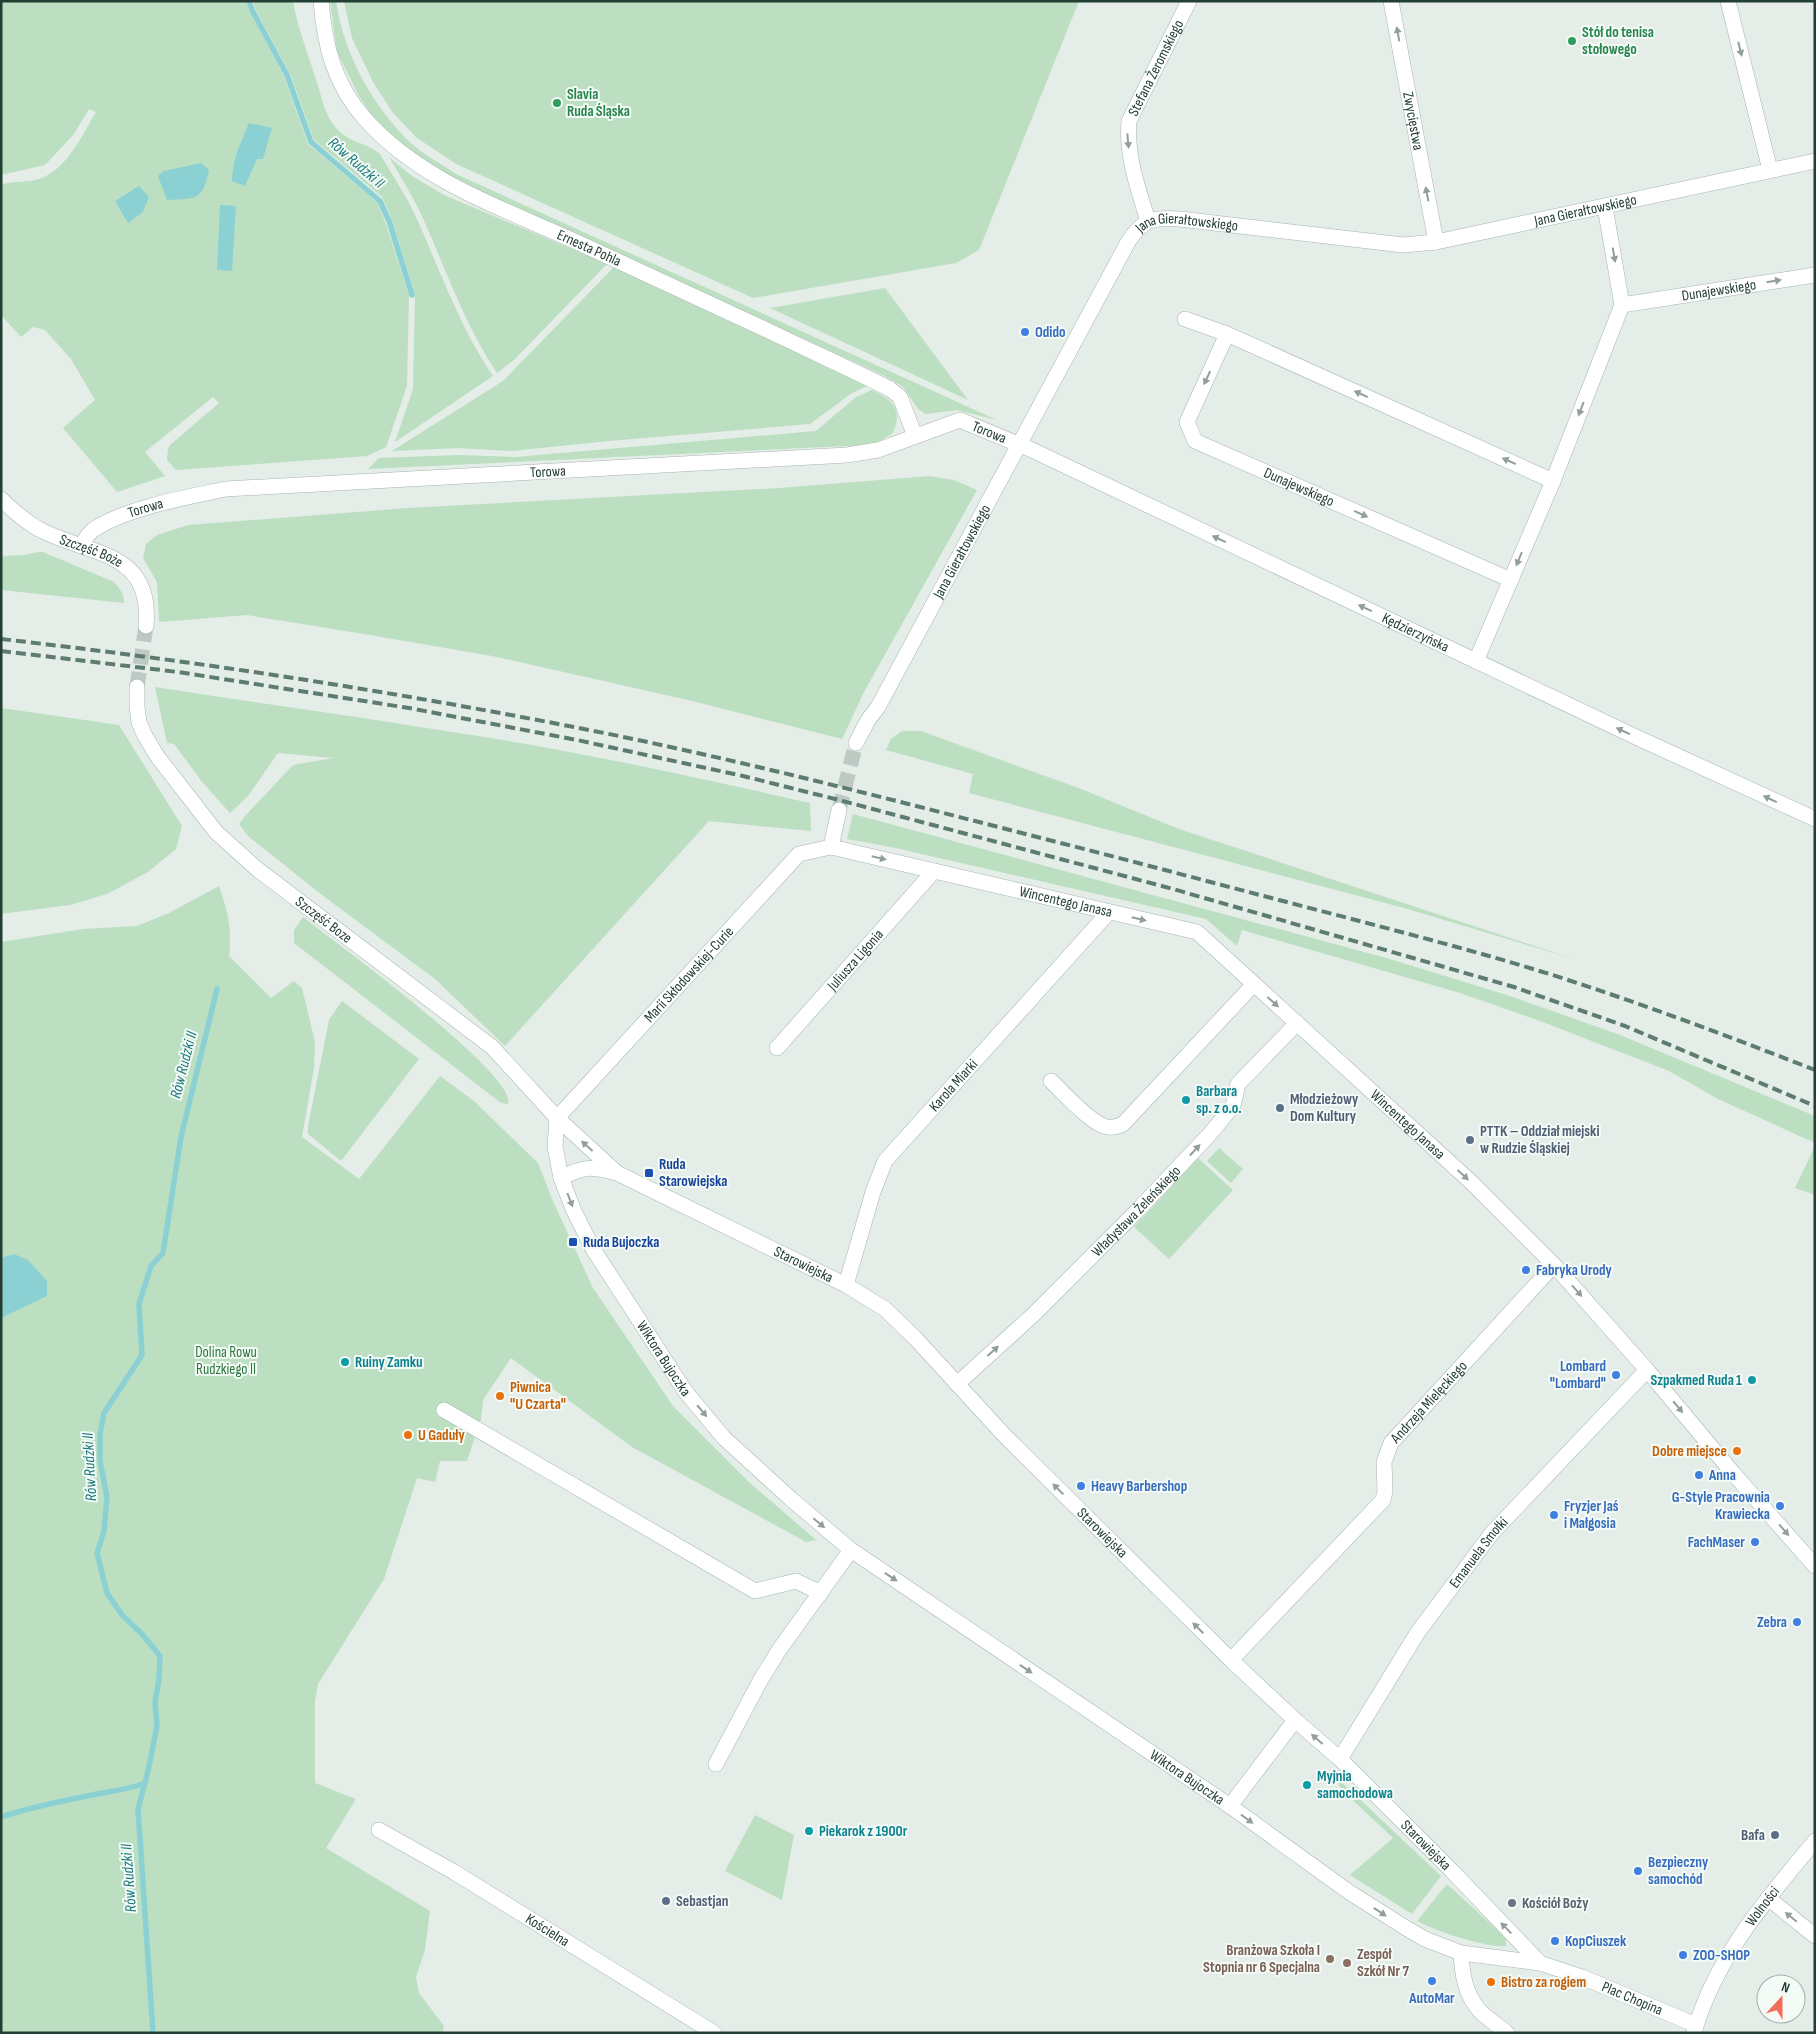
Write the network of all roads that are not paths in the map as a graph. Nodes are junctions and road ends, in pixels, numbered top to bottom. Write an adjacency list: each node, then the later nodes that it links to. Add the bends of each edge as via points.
1 (320, 1): 14 (street, Ernesta Pohla, via 326,42 343,85 364,118 411,161 454,186 890,389 900,397)
2 (1189, 1): 8 (street, Stefana Żeromskiego, one-way to 8, via 1129,121 1127,139)
3 (1392, 1): 9 (street, Zwycięstwa, one-way to 3)
4 (1728, 1): 6 (street, one-way to 6)
5 (1815, 161): 6 (street, Jana Gierałtowskiego)
6 (1770, 170): 7 (street, Jana Gierałtowskiego)
7 (1605, 207): 9 (street, Jana Gierałtowskiego); 11 (street, one-way to 11)
8 (1148, 221): 9 (street, Jana Gierałtowskiego, via 1180,219 1403,246); 15 (street, Jana Gierałtowskiego, via 1128,242)
9 (1436, 242)
10 (1815, 275): 11 (street, Dunajewskiego, one-way to 10)
11 (1622, 305): 16 (street, one-way to 16)
12 (1185, 318): 13 (street)
13 (1227, 334): 16 (street, one-way to 13); 19 (street, Dunajewskiego, one-way to 19, via 1187,422 1195,440)
14 (915, 436): 15 (street, Torowa, via 960,420); 18 (street, Torowa, via 878,450 848,455 226,489 179,499 113,520 92,531)
15 (1019, 444): 21 (street, Kędzierzyńska, one-way to 15); 23 (street, Jana Gierałtowskiego)
16 (1553, 481): 19 (street, one-way to 19)
17 (1, 499): 18 (street, Szczęść Boże, via 38,528)
18 (82, 545): 20 (street, Szczęść Boże, via 118,561 136,576 146,600)
19 (1511, 580): 21 (street)
20 (146, 626)
21 (1476, 661): 25 (street, Kędzierzyńska, one-way to 21)
22 (137, 687): 33 (street, Szczęść Boze, via 139,722 144,734 157,756 216,832 257,868 492,1046)
23 (856, 743)
24 (839, 810): 26 (street)
25 (1815, 819)
26 (832, 847): 27 (street, Wincentego Janasa, one-way to 27); 33 (street, Marii Skłodowskiej-Curie, via 799,854)
27 (934, 871): 28 (street, Wincentego Janasa); 31 (street, Juliusza Ligonia)
28 (1109, 912): 29 (street, Wincentego Janasa, one-way to 29, via 1197,932); 37 (street, Karola Miarki, via 885,1161)
29 (1254, 984): 30 (street, Wincentego Janasa, one-way to 30); 32 (street, via 1123,1124 1106,1127 1094,1121)
30 (1297, 1023): 36 (street, Wincentego Janasa, one-way to 36, via 1471,1182); 39 (street, Władysława Żeleńskiego, one-way to 30, via 1032,1315 1209,1135 1233,1106 1238,1084)
31 (777, 1048)
32 (1051, 1081)
33 (557, 1118): 34 (street, Starowiejska, one-way to 33); 35 (street, Wiktora Bujoczka, via 555,1147)
34 (617, 1172): 35 (street, Starowiejska, via 593,1167); 37 (street, Starowiejska)
35 (561, 1178): 41 (street, Wiktora Bujoczka, one-way to 41, via 593,1249 685,1391 724,1438)
36 (1554, 1266): 38 (street, Wincentego Janasa, one-way to 38); 44 (street, Andrzeja Mielęckiego, via 1391,1443 1384,1462 1383,1500)
37 (846, 1285): 39 (street, Starowiejska, via 885,1309)
38 (1646, 1370): 42 (street, Wincentego Janasa, one-way to 42); 46 (street, Emanuela Smołki, via 1492,1533 1418,1632)
39 (957, 1384): 44 (street, Starowiejska, one-way to 39, via 1005,1436)
40 (444, 1410): 43 (street, via 755,1591 796,1581)
41 (851, 1550): 43 (street); 48 (street, Wiktora Bujoczka, one-way to 48)
42 (1815, 1566)
43 (821, 1593): 47 (street, via 779,1650)
44 (1231, 1660): 45 (street, Starowiejska)
45 (1295, 1720): 46 (street, Starowiejska, one-way to 45); 48 (street)
46 (1340, 1759): 54 (street, Starowiejska, one-way to 46)
47 (716, 1764)
48 (1230, 1806): 53 (street, Wiktora Bujoczka, one-way to 53, via 1349,1892 1425,1939)
49 (379, 1830): 56 (street, Kościelna, via 470,1882)
50 (1815, 1841): 51 (street, Wolności)
51 (1768, 1898): 52 (street, one-way to 51); 55 (street, Wolności, via 1726,1957)
52 (1815, 1936)
53 (1461, 1953): 54 (street, Wiktora Bujoczka); 57 (street, via 1462,1973 1478,2010)
54 (1540, 1963): 55 (street, Plac Chopina, via 1582,1977)
55 (1695, 2029)
56 (714, 2033)
57 (1507, 2033)

